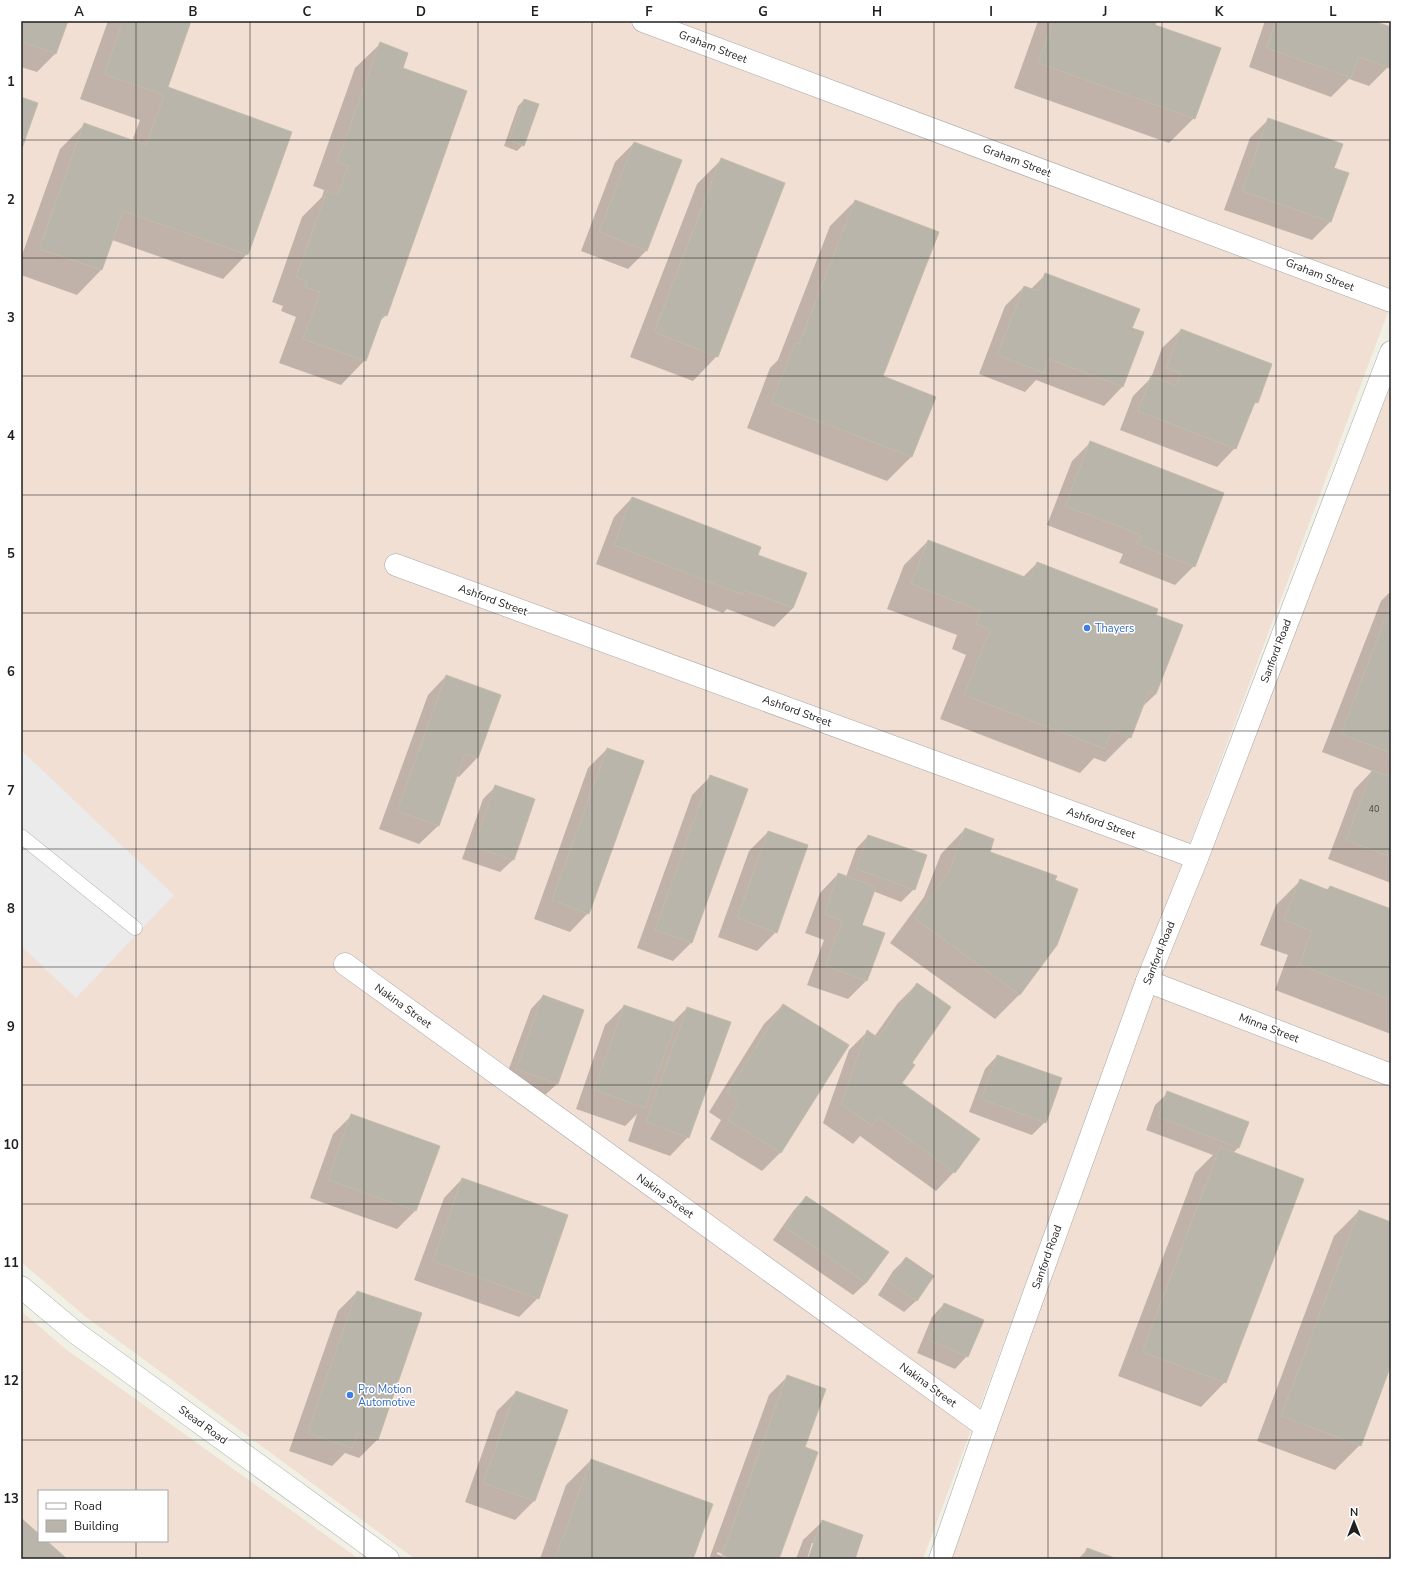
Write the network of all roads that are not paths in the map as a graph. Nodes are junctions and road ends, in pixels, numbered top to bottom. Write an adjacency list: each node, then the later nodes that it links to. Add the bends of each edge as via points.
1 (643, 21): 2 (street, Graham Street)
2 (1391, 301)
3 (1391, 352): 6 (street, Sanford Road)
4 (396, 565): 6 (street, Ashford Street)
5 (21, 836): 7 (lane)
6 (1197, 858): 9 (street, Sanford Road)
7 (135, 928)
8 (345, 964): 12 (street, Nakina Street)
9 (1147, 981): 10 (street, Minna Street); 12 (street, Sanford Road)
10 (1391, 1075)
11 (21, 1287): 13 (street, Stead Road, via 76,1333)
12 (986, 1427): 14 (street, Sanford Road)
13 (388, 1559)
14 (940, 1559)

